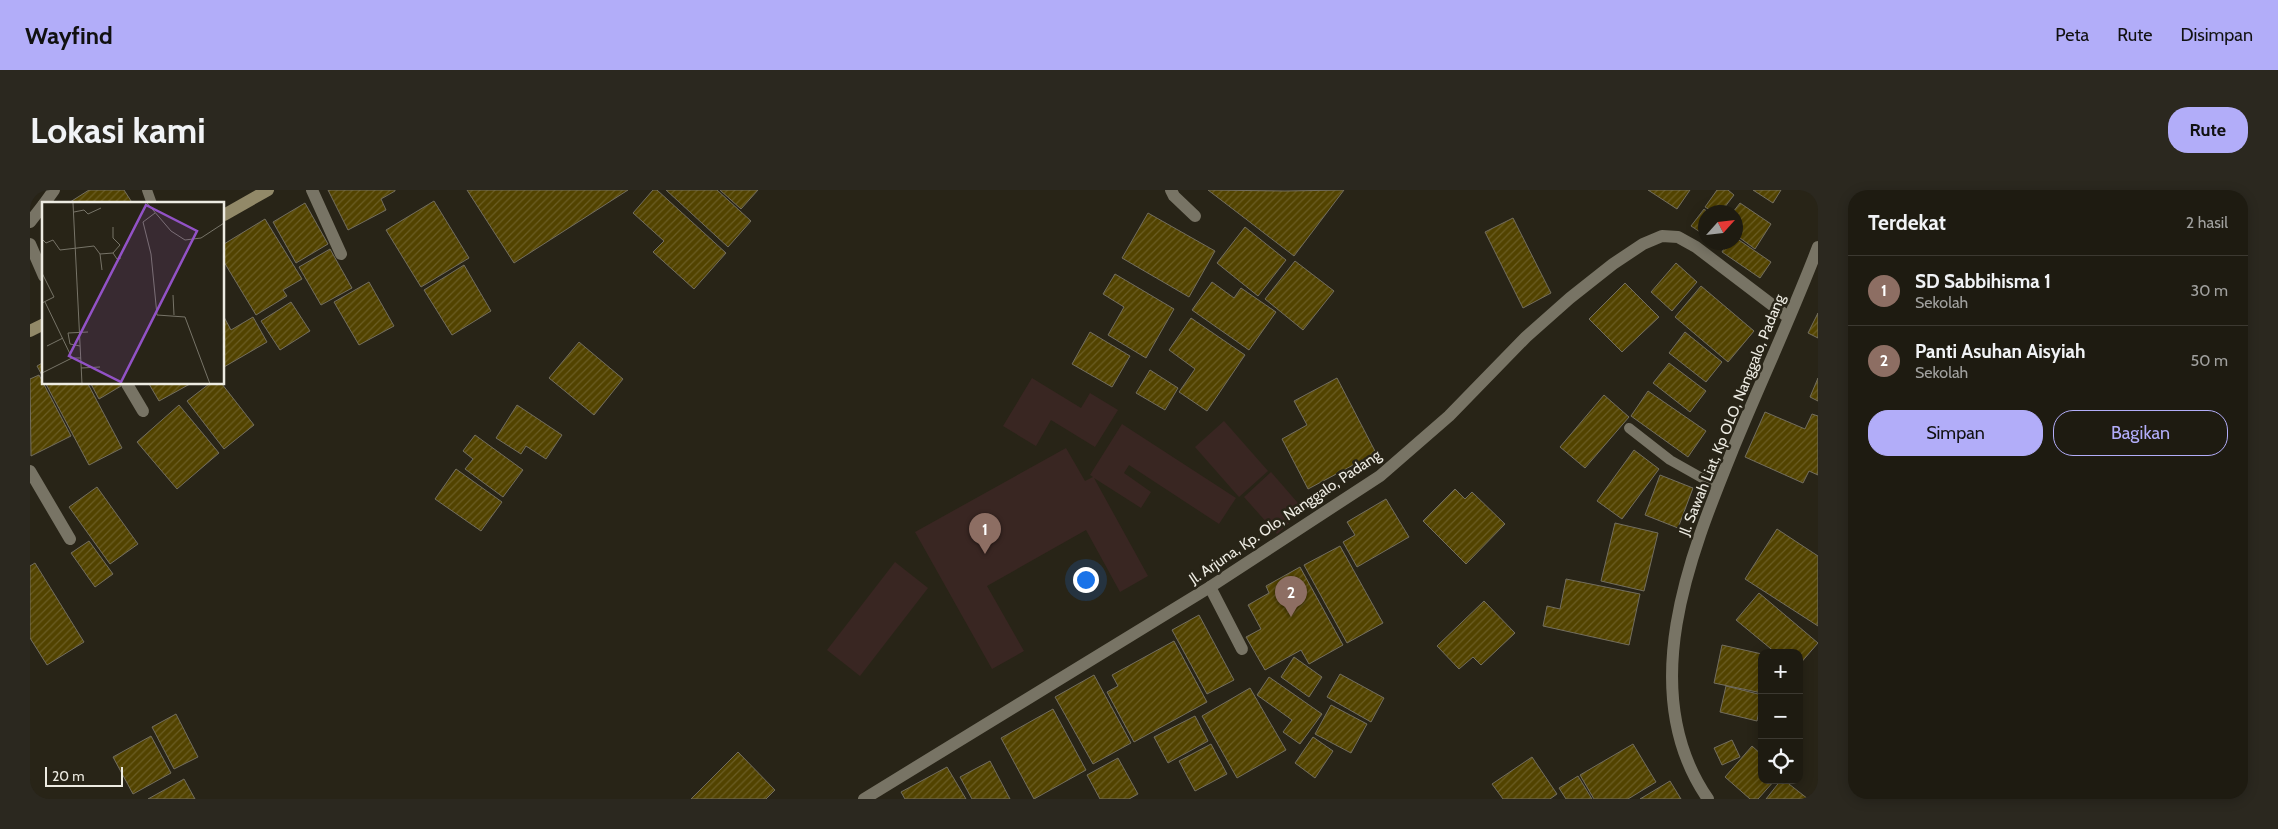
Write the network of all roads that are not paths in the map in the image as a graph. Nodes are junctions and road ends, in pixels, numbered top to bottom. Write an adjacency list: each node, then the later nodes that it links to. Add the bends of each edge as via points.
1 (54, 190): 6 (street)
2 (147, 190): 7 (lane)
3 (268, 190): 9 (main road)
4 (312, 190): 14 (street)
5 (1171, 190): 10 (street)
6 (45, 202)
7 (151, 202)
8 (42, 207): 11 (street)
9 (225, 214)
10 (1195, 216)
11 (30, 222)
12 (30, 244): 15 (street)
13 (1818, 246): 16 (street, Jl. Sawah Liat, Kp OLO, Nanggalo, Padang)
14 (341, 254)
15 (42, 271)
16 (1813, 277): 17 (street, Jl. Sawah Liat, Kp OLO, Nanggalo, Padang)
17 (1788, 317): 24 (street, Jl. Sawah Liat, Kp OLO, Nanggalo, Padang); 26 (street, Jl. Arjuna, Kp. Olo, Nanggalo, Padang, via 1682,238 1662,236 1650,241 1613,264 1570,298 1526,337 1449,416 1380,476)
18 (42, 325): 19 (main road)
19 (30, 331)
20 (128, 385): 21 (street)
21 (142, 411)
22 (1629, 428): 24 (lane, via 1670,460)
23 (30, 471): 25 (street)
24 (1718, 487): 29 (street, Jl. Sawah Liat, Kp OLO, Nanggalo, Padang, via 1680,603 1671,681 1683,749)
25 (70, 539)
26 (1210, 587): 27 (street); 28 (street, Jl. Arjuna, Kp. Olo, Nanggalo, Padang)
27 (1242, 649)
28 (864, 799)
29 (1708, 799)

